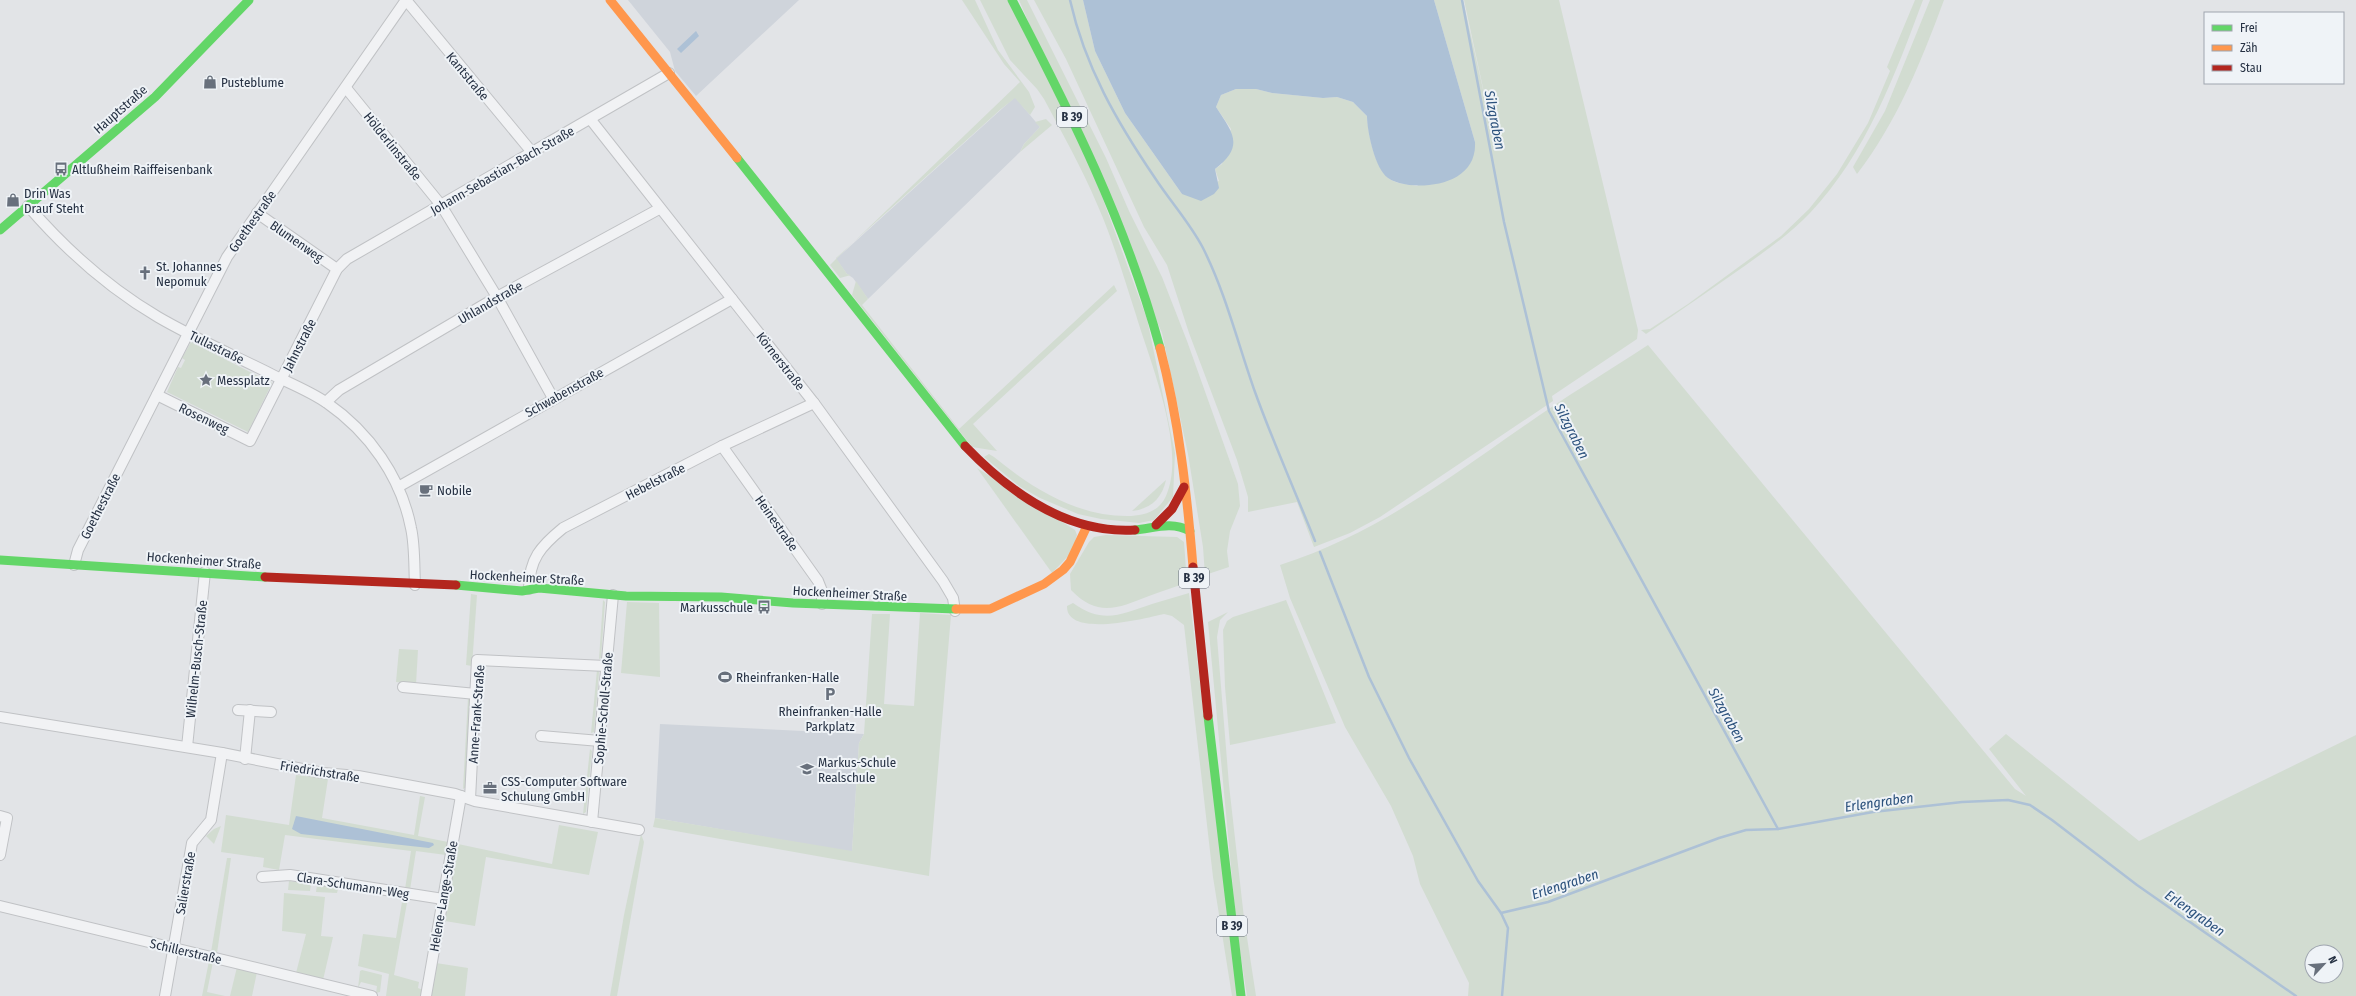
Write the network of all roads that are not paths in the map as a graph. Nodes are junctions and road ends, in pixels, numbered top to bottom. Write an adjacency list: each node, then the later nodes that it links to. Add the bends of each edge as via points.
1 (249, 0): 10 (street, Hauptstraße, via 155,97)
2 (406, 0): 6 (street, Goethestraße); 8 (street, Kantstraße)
3 (610, 0): 5 (street)
4 (1012, 0): 26 (street, B 39, via 1087,147 1136,265 1174,405)
5 (669, 73): 7 (street, Johann-Sebastian-Bach-Straße); 28 (street, via 977,460 1017,493 1044,509)
6 (346, 88): 9 (street, Hölderlinstraße); 12 (street, Goethestraße)
7 (591, 120): 8 (street, Johann-Sebastian-Bach-Straße); 11 (street, Körnerstraße)
8 (531, 151): 9 (street, Johann-Sebastian-Bach-Straße)
9 (441, 205): 14 (street, Johann-Sebastian-Bach-Straße, via 359,251); 15 (street, Hölderlinstraße)
10 (28, 206): 13 (street, Hauptstraße); 17 (street, Tullastraße, via 66,248 99,277)
11 (659, 209): 15 (street, Uhlandstraße); 16 (street, Körnerstraße)
12 (257, 213): 14 (street, Blumenweg); 17 (street, Goethestraße, via 227,257)
13 (0, 230)
14 (337, 269): 18 (street, Jahnstraße)
15 (497, 297): 20 (street, Hölderlinstraße); 21 (street, Uhlandstraße, via 339,390)
16 (732, 299): 20 (street, Schwabenstraße); 22 (street, Körnerstraße)
17 (187, 333): 18 (street, Tullastraße); 19 (street, Goethestraße)
18 (282, 379): 21 (street, Tullastraße); 23 (street, Jahnstraße)
19 (157, 395): 23 (street, Rosenweg); 32 (street, Goethestraße, via 78,550)
20 (553, 398): 25 (street, Schwabenstraße)
21 (326, 402): 25 (street, Tullastraße, via 345,417 379,453)
22 (814, 403): 24 (street, Hebelstraße); 38 (street, Körnerstraße, via 943,581 953,598)
23 (250, 441)
24 (722, 446): 35 (street, Hebelstraße, via 563,528 549,539 533,560); 37 (street, Heinestraße, via 818,581 822,591)
25 (398, 487): 34 (street, Tullastraße, via 411,528)
26 (1184, 487): 27 (street, via 1172,509); 30 (street, B 39)
27 (1156, 525): 29 (street); 30 (street, via 1179,525)
28 (1087, 526): 29 (street); 38 (street, Hockenheimer Straße, via 1075,558 1069,567 1055,578 997,608)
29 (1140, 530): 30 (street, via 1147,534 1176,534)
30 (1190, 531): 64 (street, B 39, via 1213,781)
31 (0, 560): 32 (street, Hockenheimer Straße)
32 (74, 565): 33 (street, Hockenheimer Straße)
33 (205, 572): 34 (street, Hockenheimer Straße); 48 (street, Wilhelm-Busch-Straße)
34 (415, 585): 35 (street, Hockenheimer Straße)
35 (529, 590): 36 (street, Hockenheimer Straße, via 539,588)
36 (613, 595): 37 (street, Hockenheimer Straße, via 721,597 744,601); 39 (street, Sophie-Scholl-Straße)
37 (822, 604): 38 (street, Hockenheimer Straße)
38 (955, 611)
39 (606, 666): 41 (street, Anne-Frank-Straße, via 477,660); 47 (street, Sophie-Scholl-Straße)
40 (403, 688): 41 (street)
41 (476, 694): 51 (street, Anne-Frank-Straße)
42 (238, 710): 43 (street)
43 (250, 710): 44 (street); 50 (street)
44 (271, 712)
45 (0, 717): 48 (street, Friedrichstraße)
46 (541, 736): 47 (street)
47 (600, 741): 53 (street, Sophie-Scholl-Straße)
48 (187, 747): 49 (street, Friedrichstraße)
49 (222, 753): 50 (street, Friedrichstraße); 59 (street, Salierstraße, via 211,820 192,843)
50 (245, 759): 51 (street, Friedrichstraße, via 324,773 352,775)
51 (466, 798): 53 (street, Friedrichstraße); 57 (street, Helene-Lange-Straße)
52 (0, 816): 55 (street, via 7,818)
53 (592, 822): 54 (street, Friedrichstraße)
54 (639, 830)
55 (0, 855)
56 (262, 878): 57 (street, Clara-Schumann-Weg, via 290,874)
57 (443, 899): 63 (street, Helene-Lange-Straße)
58 (0, 906): 59 (street, Schillerstraße)
59 (173, 948): 60 (street, Schillerstraße); 61 (street, Salierstraße)
60 (355, 994): 62 (street, Schillerstraße)
61 (165, 996)
62 (372, 996)
63 (426, 996)
64 (1241, 996)

